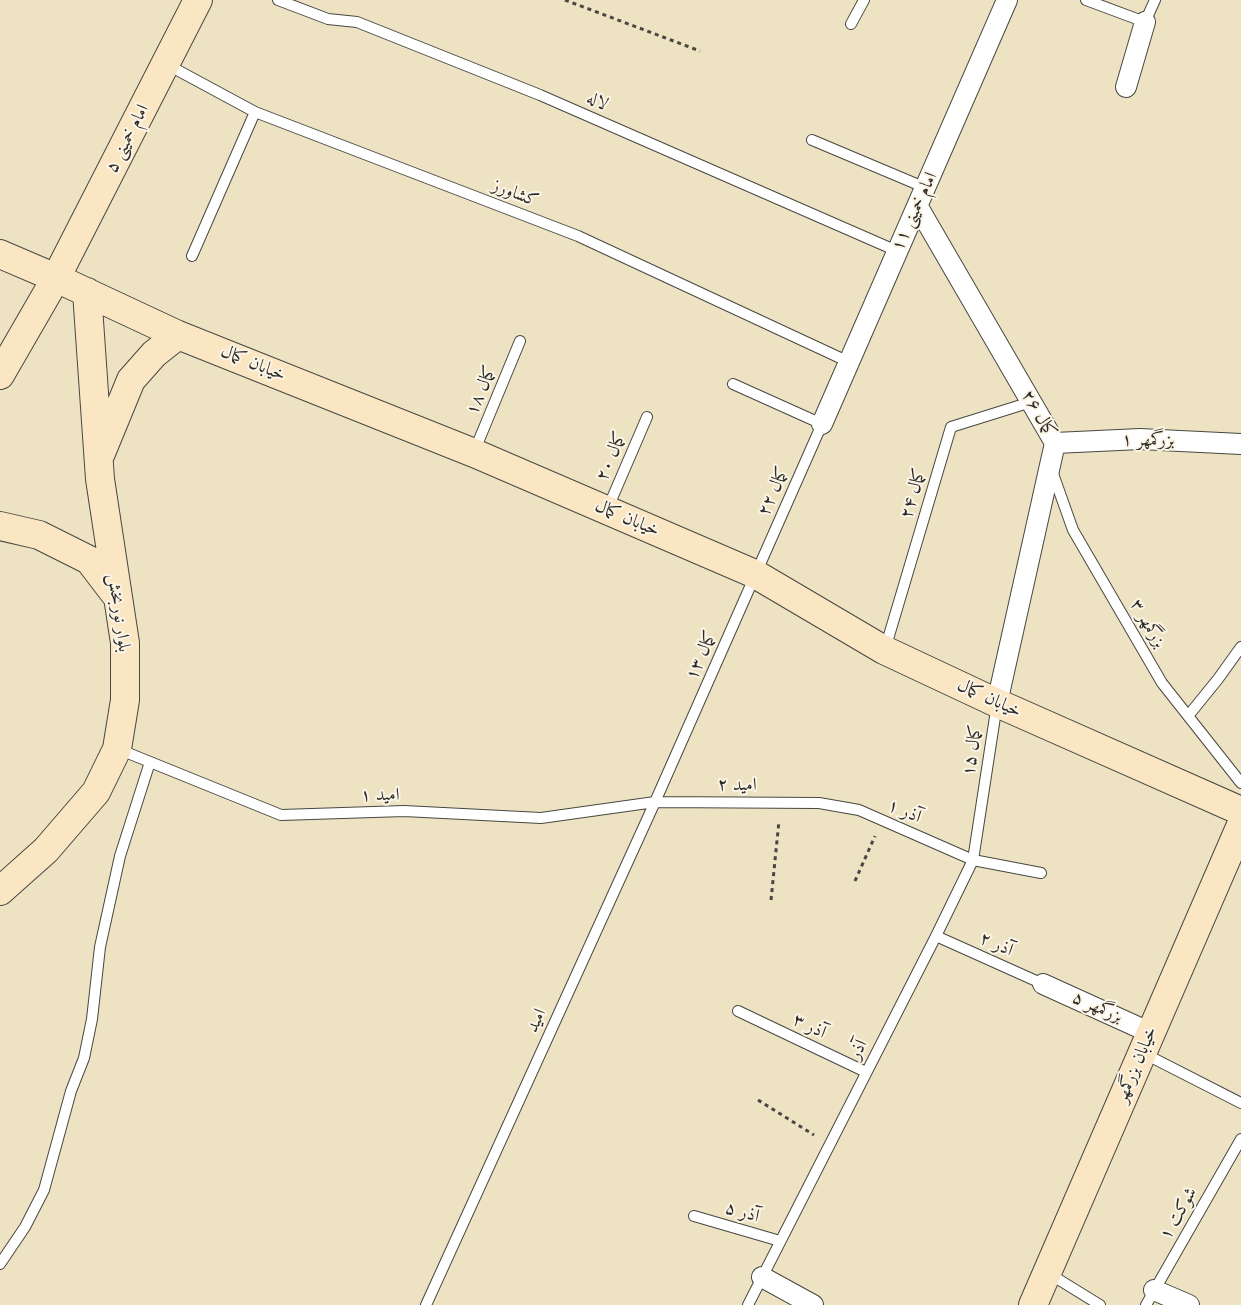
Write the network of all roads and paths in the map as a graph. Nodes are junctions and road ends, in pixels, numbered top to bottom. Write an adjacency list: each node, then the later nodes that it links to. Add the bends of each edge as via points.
1 (198, 0): 11 (street, امام خمینی ۵)
2 (278, 0): 17 (lane, لاله, via 328,19 357,22 540,95)
3 (565, 0): 10 (path)
4 (864, 0): 9 (lane)
5 (1007, 0): 15 (street, امام خمینی ۱۱)
6 (1086, 0): 8 (lane)
7 (1155, 0): 8 (lane)
8 (1145, 22): 12 (street)
9 (851, 24)
10 (700, 51)
11 (166, 64): 13 (lane, کشاورز); 20 (street, امام خمینی ۵)
12 (1126, 87)
13 (255, 112): 19 (lane); 24 (lane, کشاورز, via 578,236)
14 (812, 140): 15 (lane)
15 (926, 188): 16 (street, امام خمینی ۱۱)
16 (918, 207): 17 (street, امام خمینی ۱۱); 27 (street, کمال ۲۶)
17 (897, 251): 24 (street, امام خمینی ۱۱)
18 (0, 254): 20 (street, خیابان کمال)
19 (192, 256)
20 (56, 278): 21 (street, خیابان کمال); 25 (street)
21 (87, 292): 22 (street, خیابان کمال); 33 (street, بلوار نوربخش)
22 (178, 335): 32 (street, خیابان کمال); 33 (street, via 154,354 131,380)
23 (520, 342): 32 (lane, کمال ۱۸)
24 (849, 362): 29 (street, امام خمینی ۱۱)
25 (0, 375)
26 (733, 384): 29 (lane)
27 (1031, 402): 30 (street, کمال ۲۶); 40 (lane, کمال ۲۴, via 951,426)
28 (647, 417): 35 (lane, کمال ۲۰)
29 (822, 424): 37 (lane, کمال ۲۲)
30 (1055, 443): 31 (street, بزرگمهر ۱, via 1140,439); 34 (street, کمال ۲۶)
31 (1241, 444)
32 (474, 453): 35 (street, خیابان کمال)
33 (98, 459): 38 (street, بلوار نوربخش)
34 (1050, 466): 41 (street, کمال ۲۶); 42 (lane, بزرگمهر ۳, via 1073,530 1162,683)
35 (607, 511): 37 (street, خیابان کمال)
36 (0, 526): 38 (street, via 39,535 89,560)
37 (755, 574): 40 (street, خیابان کمال); 44 (lane, کمال ۱۳)
38 (116, 596): 43 (street, بلوار نوربخش, via 125,643 125,700)
39 (1241, 648): 42 (lane)
40 (884, 650): 41 (street, خیابان کمال)
41 (997, 703): 50 (lane, کمال ۱۵); 51 (street, خیابان کمال)
42 (1188, 716): 46 (lane, بزرگمهر ۳)
43 (117, 749): 45 (lane, امید ۱); 57 (street, بلوار نوربخش, via 96,792 46,850)
44 (678, 750): 47 (lane, امید)
45 (150, 762): 47 (lane, امید ۱, via 281,815 404,811 541,818); 70 (lane, via 120,856 100,947 84,1058 71,1091 44,1190 25,1227)
46 (1241, 783)
47 (655, 802): 48 (lane, امید ۲); 74 (lane, امید)
48 (781, 803): 49 (lane, امید ۲); 58 (path)
49 (819, 803): 52 (lane, آذر ۱, via 860,810)
50 (981, 804): 54 (lane, آذر)
51 (1241, 811)
52 (882, 820): 54 (lane, آذر ۱); 56 (path)
53 (1241, 825): 62 (street, خیابان بزرگمهر)
54 (973, 860): 55 (lane, آذر ۱); 59 (lane, آذر)
55 (1041, 873)
56 (856, 881)
57 (0, 891)
58 (771, 900)
59 (936, 936): 60 (lane, آذر ۲); 63 (lane, آذر)
60 (1043, 984): 62 (street, بزرگمهر ۵)
61 (738, 1010): 63 (lane, آذر ۳)
62 (1147, 1043): 65 (lane); 71 (street, خیابان بزرگمهر)
63 (866, 1072): 67 (lane, آذر)
64 (758, 1100): 67 (path)
65 (1241, 1103)
66 (1241, 1139): 73 (lane, شوکت ۱)
67 (829, 1145): 69 (lane, آذر)
68 (694, 1216): 69 (lane, آذر ۵)
69 (780, 1242): 72 (lane, آذر)
70 (0, 1264)
71 (1047, 1272): 77 (street, خیابان بزرگمهر); 78 (lane)
72 (762, 1278): 75 (lane, آذر); 76 (street)
73 (1150, 1298): 79 (street)
74 (430, 1304)
75 (748, 1305)
76 (813, 1305)
77 (1033, 1305)
78 (1100, 1305)
79 (1189, 1305)

